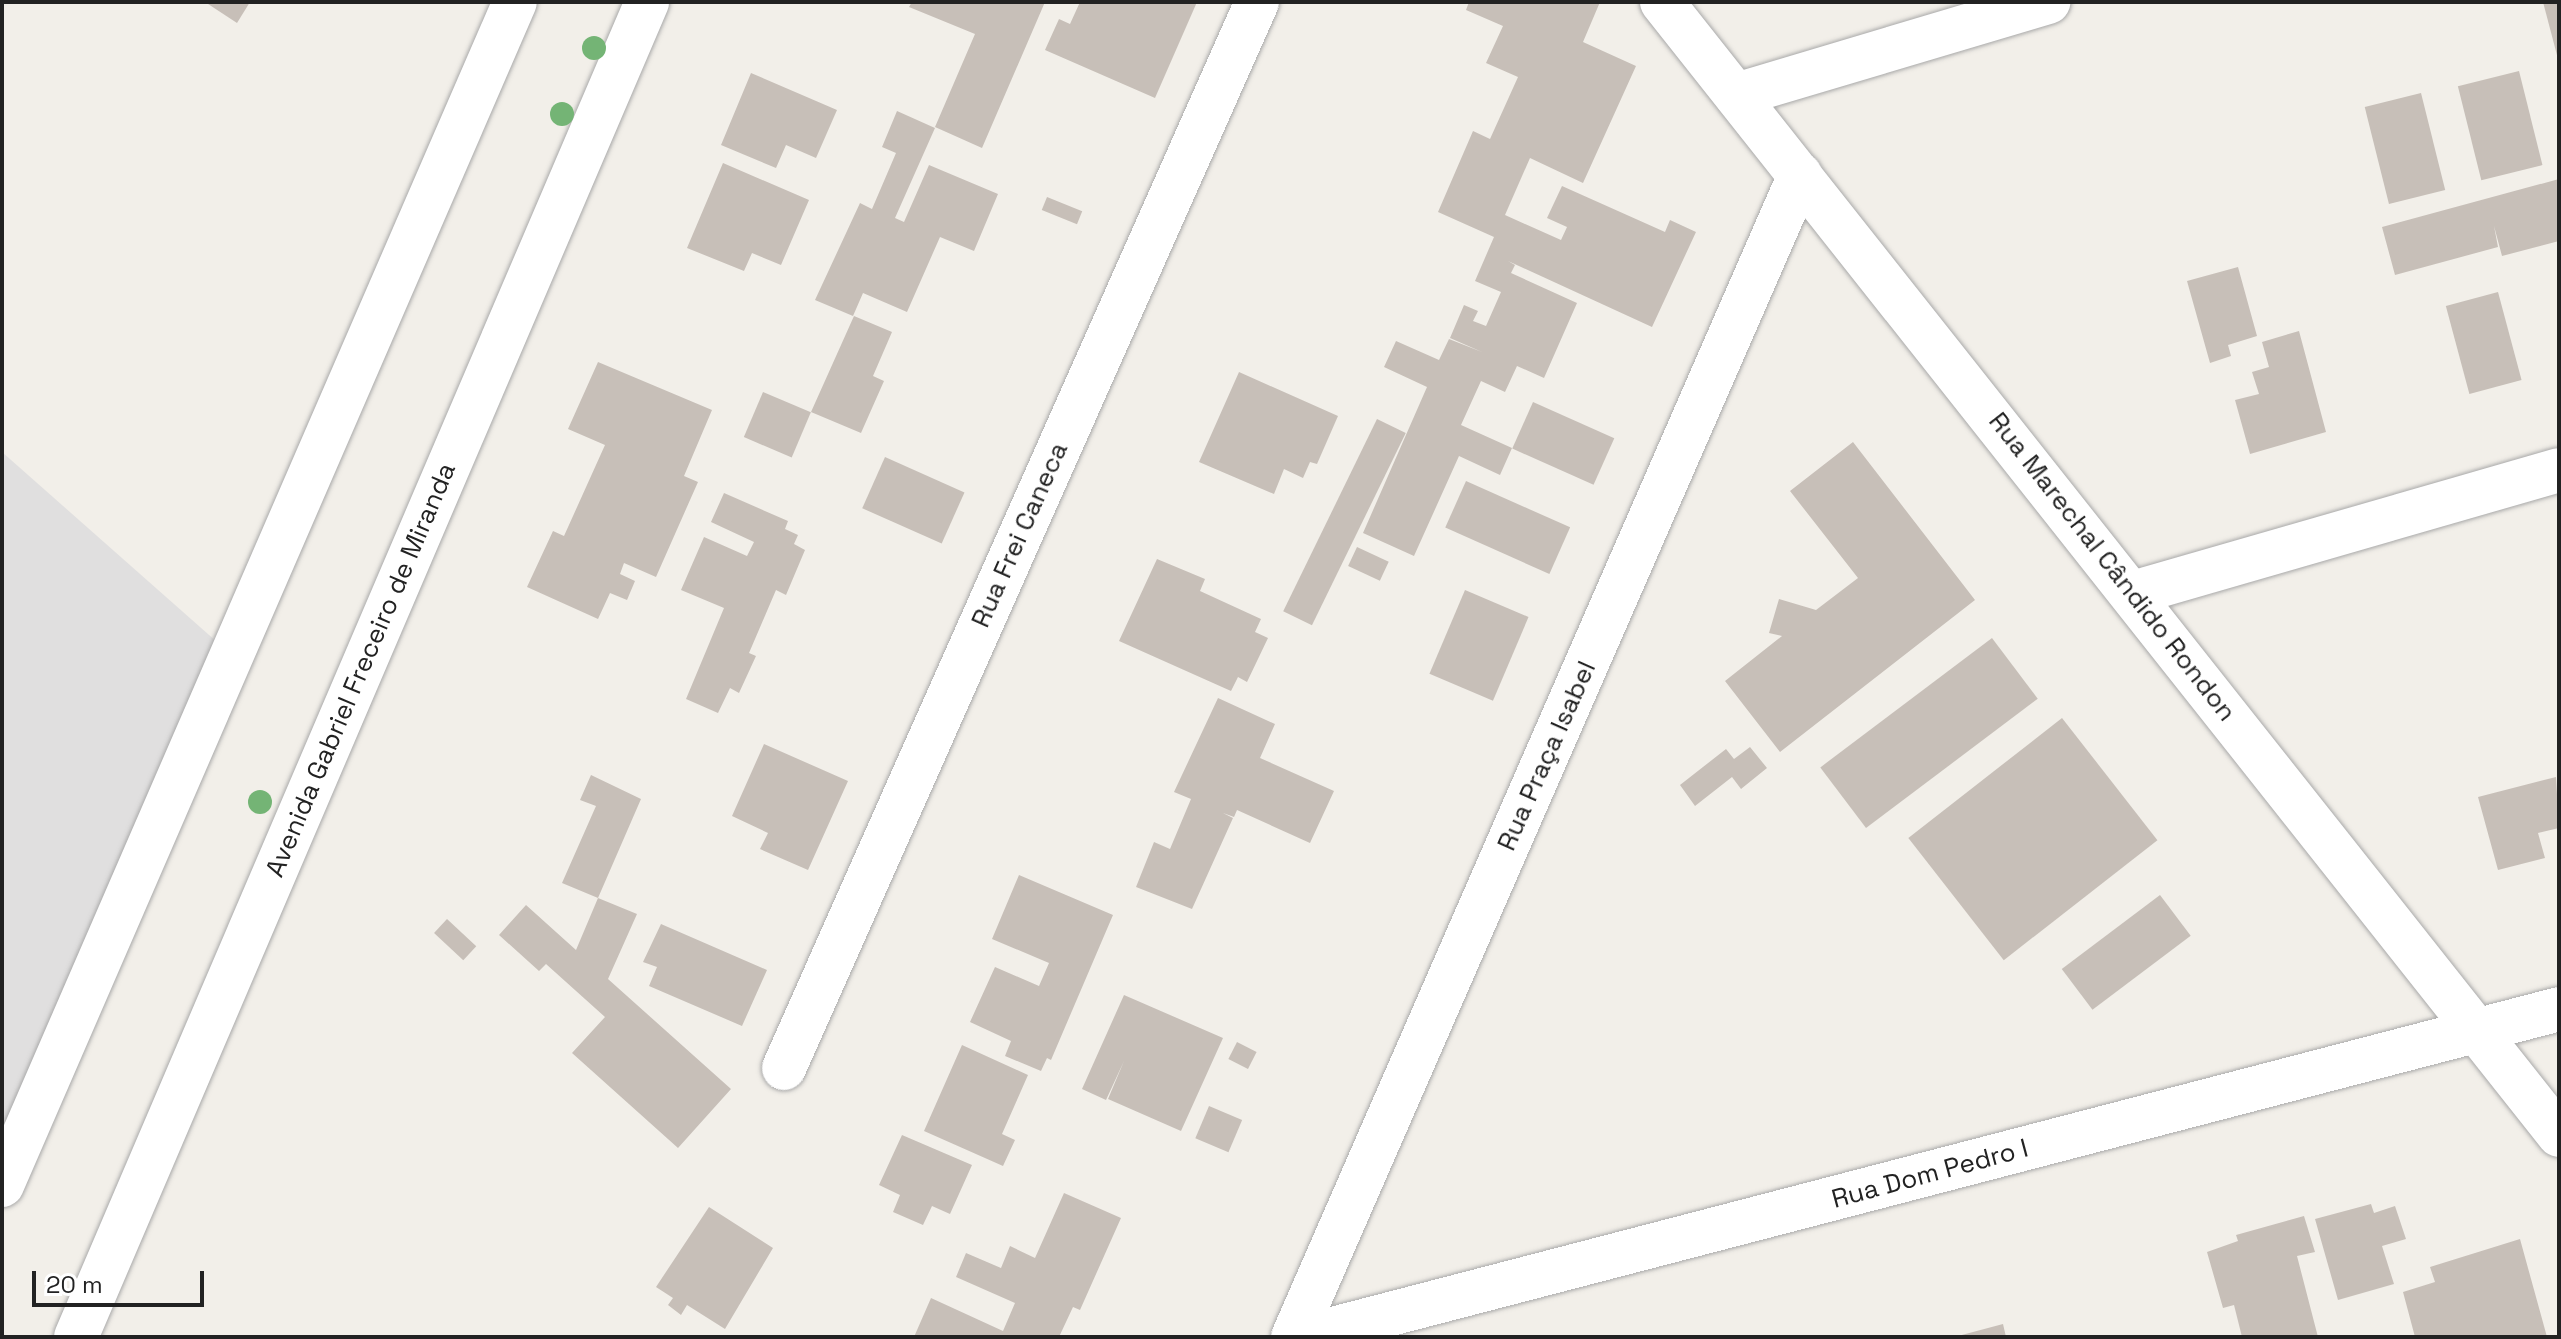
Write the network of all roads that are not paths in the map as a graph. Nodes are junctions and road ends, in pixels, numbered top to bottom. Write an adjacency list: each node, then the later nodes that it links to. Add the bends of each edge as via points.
1 (515, 2): 14 (street)
2 (647, 2): 15 (street, Avenida Gabriel Freceiro de Miranda)
3 (1257, 2): 12 (street, Rua Frei Caneca)
4 (1662, 2): 6 (street, Rua Marechal Cândido Rondon)
5 (2048, 2): 6 (street)
6 (1736, 95): 7 (street, Rua Marechal Cândido Rondon)
7 (1800, 175): 9 (street, Rua Marechal Cândido Rondon); 16 (street, Rua Praça Isabel)
8 (2559, 470): 9 (street)
9 (2133, 593): 11 (street, Rua Marechal Cândido Rondon)
10 (2559, 1009): 11 (street, Rua Dom Pedro I)
11 (2475, 1032): 13 (street, Rua Marechal Cândido Rondon); 17 (street, Rua Dom Pedro I)
12 (784, 1068)
13 (2559, 1135)
14 (2, 1185)
15 (76, 1337)
16 (1293, 1337)
17 (1302, 1337)

